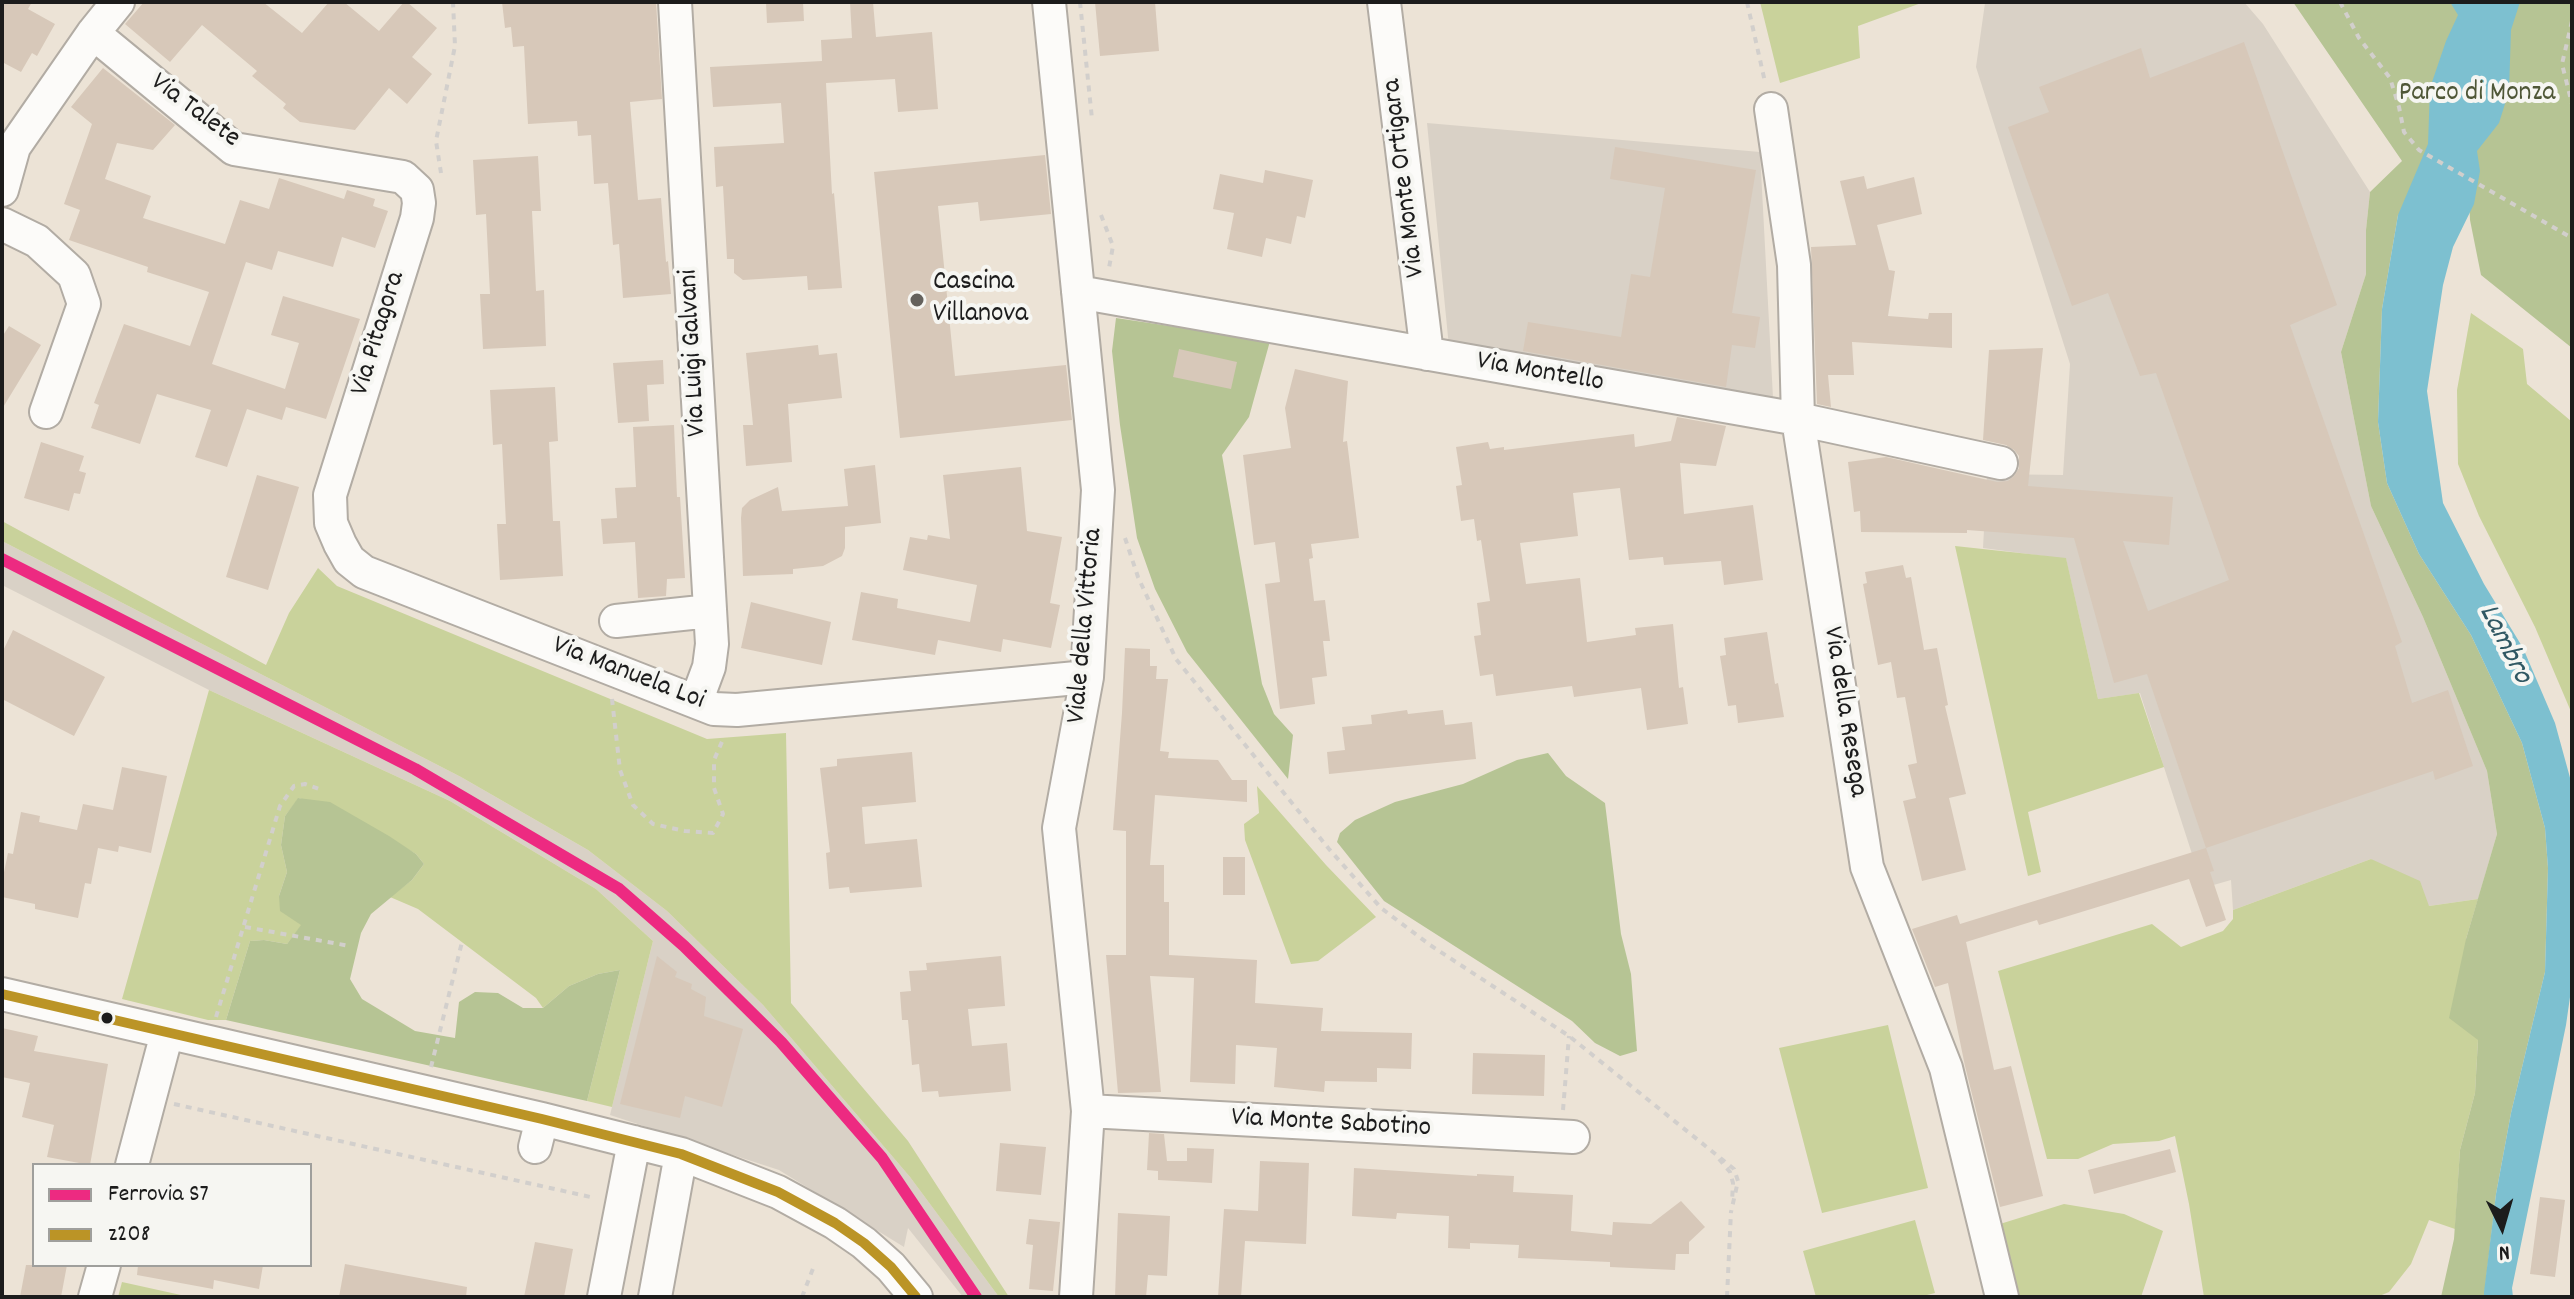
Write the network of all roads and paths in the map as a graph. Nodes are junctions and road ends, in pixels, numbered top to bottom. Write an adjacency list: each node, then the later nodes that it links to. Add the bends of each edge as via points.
1 (118, 2): 9 (street)
2 (675, 2): 25 (street, Via Luigi Galvani)
3 (1049, 2): 18 (street, Viale della Vittoria)
4 (1080, 2): 12 (path)
5 (1384, 2): 19 (street, Via Monte Ortigara)
6 (1747, 2): 11 (path)
7 (2340, 2): 17 (path, via 2390,78 2404,132 2419,150)
8 (2572, 21): 10 (path, via 2562,64)
9 (93, 33): 13 (street, Via Talete, via 234,149); 14 (street, via 14,147)
10 (2572, 104)
11 (1771, 109): 21 (street, Via della Resega, via 1794,265)
12 (1092, 125)
13 (403, 177): 23 (street, Via Pitagora, via 417,190 419,203)
14 (2, 190)
15 (1100, 202): 18 (path, via 1113,246)
16 (2, 224): 20 (street, via 37,241 74,275 84,304)
17 (2572, 238)
18 (1091, 294): 19 (street, Via Montello); 28 (street, Viale della Vittoria, via 1098,490)
19 (1427, 354): 21 (street, Via Montello)
20 (46, 412)
21 (1798, 419): 22 (street, Via Montello); 49 (street, Via della Resega, via 1867,867 1946,1068)
22 (2001, 463)
23 (330, 495): 27 (street, Via Manuela Loi, via 331,523 340,544 364,572)
24 (1122, 529): 37 (path, via 1176,659 1381,908)
25 (710, 611): 26 (street); 29 (street, Via Luigi Galvani, via 709,667)
26 (616, 621)
27 (610, 669): 29 (street, Via Manuela Loi); 30 (path, via 620,770 633,805 653,824 713,833 723,814 714,788 714,760)
28 (1087, 677): 30 (street, Via Manuela Loi); 41 (street, Viale della Vittoria, via 1059,828)
29 (696, 702): 30 (street, Via Manuela Loi)
30 (737, 710)
31 (322, 790): 32 (path, via 294,786 280,806)
32 (245, 927): 34 (path); 38 (path)
33 (462, 942): 39 (path)
34 (350, 946)
35 (2, 994): 36 (street)
36 (167, 1033): 38 (street); 40 (street)
37 (1569, 1036): 42 (path); 56 (path, via 1734,1169 1738,1181 1731,1212)
38 (230, 1057): 39 (street)
39 (425, 1092): 43 (street, via 539,1133)
40 (150, 1099): 45 (street); 46 (path)
41 (1088, 1111): 42 (street, Via Monte Sabotino); 55 (street, Viale della Vittoria)
42 (1567, 1137)
43 (634, 1142): 44 (street); 46 (street)
44 (681, 1154): 52 (street); 54 (street, via 778,1192 835,1223 891,1267)
45 (133, 1163)
46 (621, 1204): 51 (street)
47 (814, 1266): 53 (path)
48 (103, 1267): 50 (street)
49 (2000, 1296)
50 (95, 1297)
51 (604, 1297)
52 (655, 1297)
53 (802, 1297)
54 (916, 1297)
55 (1076, 1297)
56 (1727, 1297)

